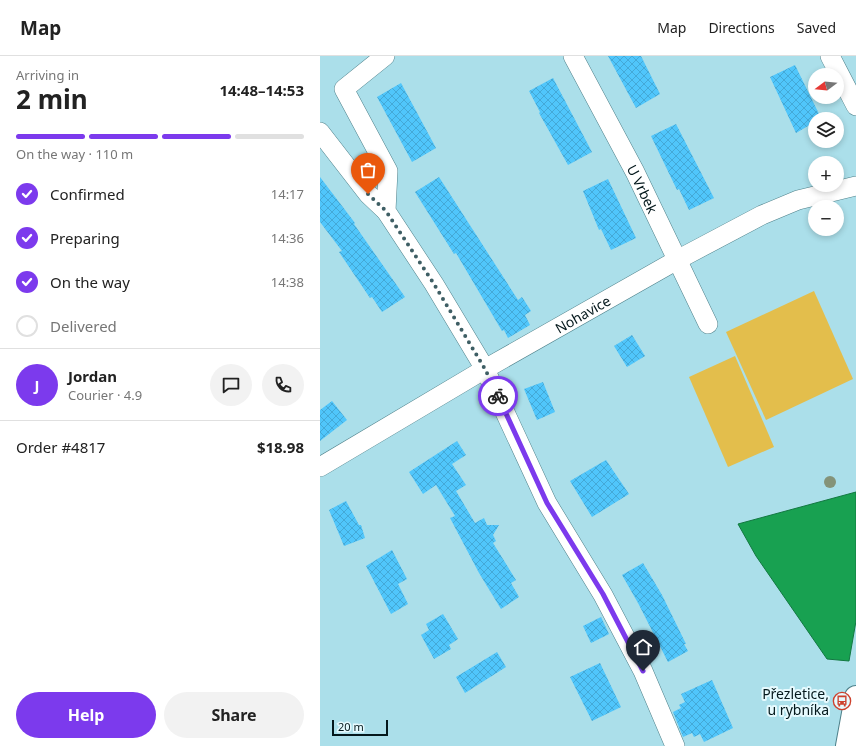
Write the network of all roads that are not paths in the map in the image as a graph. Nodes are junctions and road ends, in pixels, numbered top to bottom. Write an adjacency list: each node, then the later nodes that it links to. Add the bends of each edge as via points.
1 (385, 56): 7 (street, via 344,89 388,171)
2 (573, 56): 8 (street, U Vrbek, via 635,172)
3 (830, 56): 4 (street)
4 (856, 106)
5 (320, 132): 7 (street, via 368,194)
6 (856, 186): 8 (street, Nohavice, via 798,200 762,215)
7 (386, 211): 10 (street)
8 (677, 260): 9 (street, U Vrbek); 10 (street, Nohavice)
9 (708, 324)
10 (485, 369): 11 (street, Nohavice); 13 (street, via 547,503 603,594 643,671)
11 (320, 467)
12 (856, 697): 14 (street)
13 (675, 746)
14 (846, 746)

